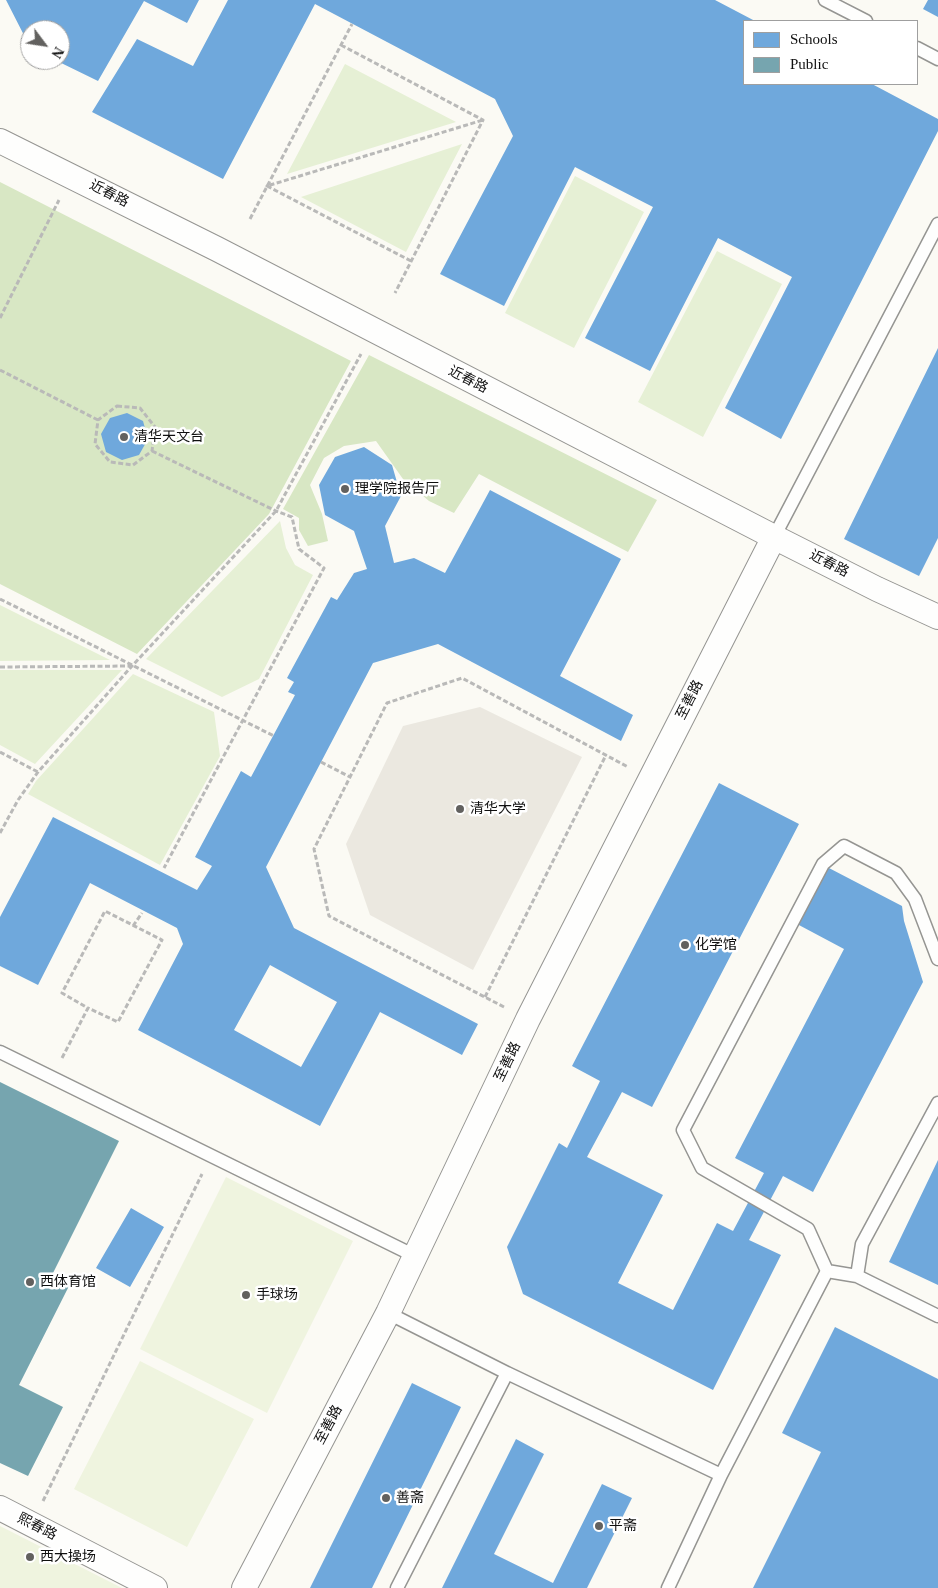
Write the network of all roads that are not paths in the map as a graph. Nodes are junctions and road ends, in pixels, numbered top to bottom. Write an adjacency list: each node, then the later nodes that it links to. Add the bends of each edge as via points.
1 (825, 0): 2 (lane)
2 (864, 20)
3 (918, 49): 4 (lane)
4 (938, 59)
5 (0, 141): 7 (street, 近春路, via 72,175)
6 (938, 224): 7 (lane)
7 (774, 537): 8 (street, 近春路); 12 (street, 至善路, via 528,1019)
8 (938, 617)
9 (938, 959): 13 (lane, via 914,899 896,873 844,846 823,864 683,1130 702,1168 808,1229)
10 (0, 1052): 12 (lane)
11 (938, 1102): 14 (lane, via 862,1244)
12 (415, 1256): 15 (street, 至善路)
13 (827, 1271): 14 (lane); 18 (lane)
14 (857, 1276): 16 (lane)
15 (388, 1313): 17 (lane); 21 (street, 至善路)
16 (938, 1316)
17 (507, 1373): 18 (lane); 22 (lane)
18 (721, 1475): 23 (lane)
19 (0, 1508): 20 (street, 熙春路)
20 (155, 1588)
21 (244, 1588)
22 (397, 1588)
23 (668, 1588)

